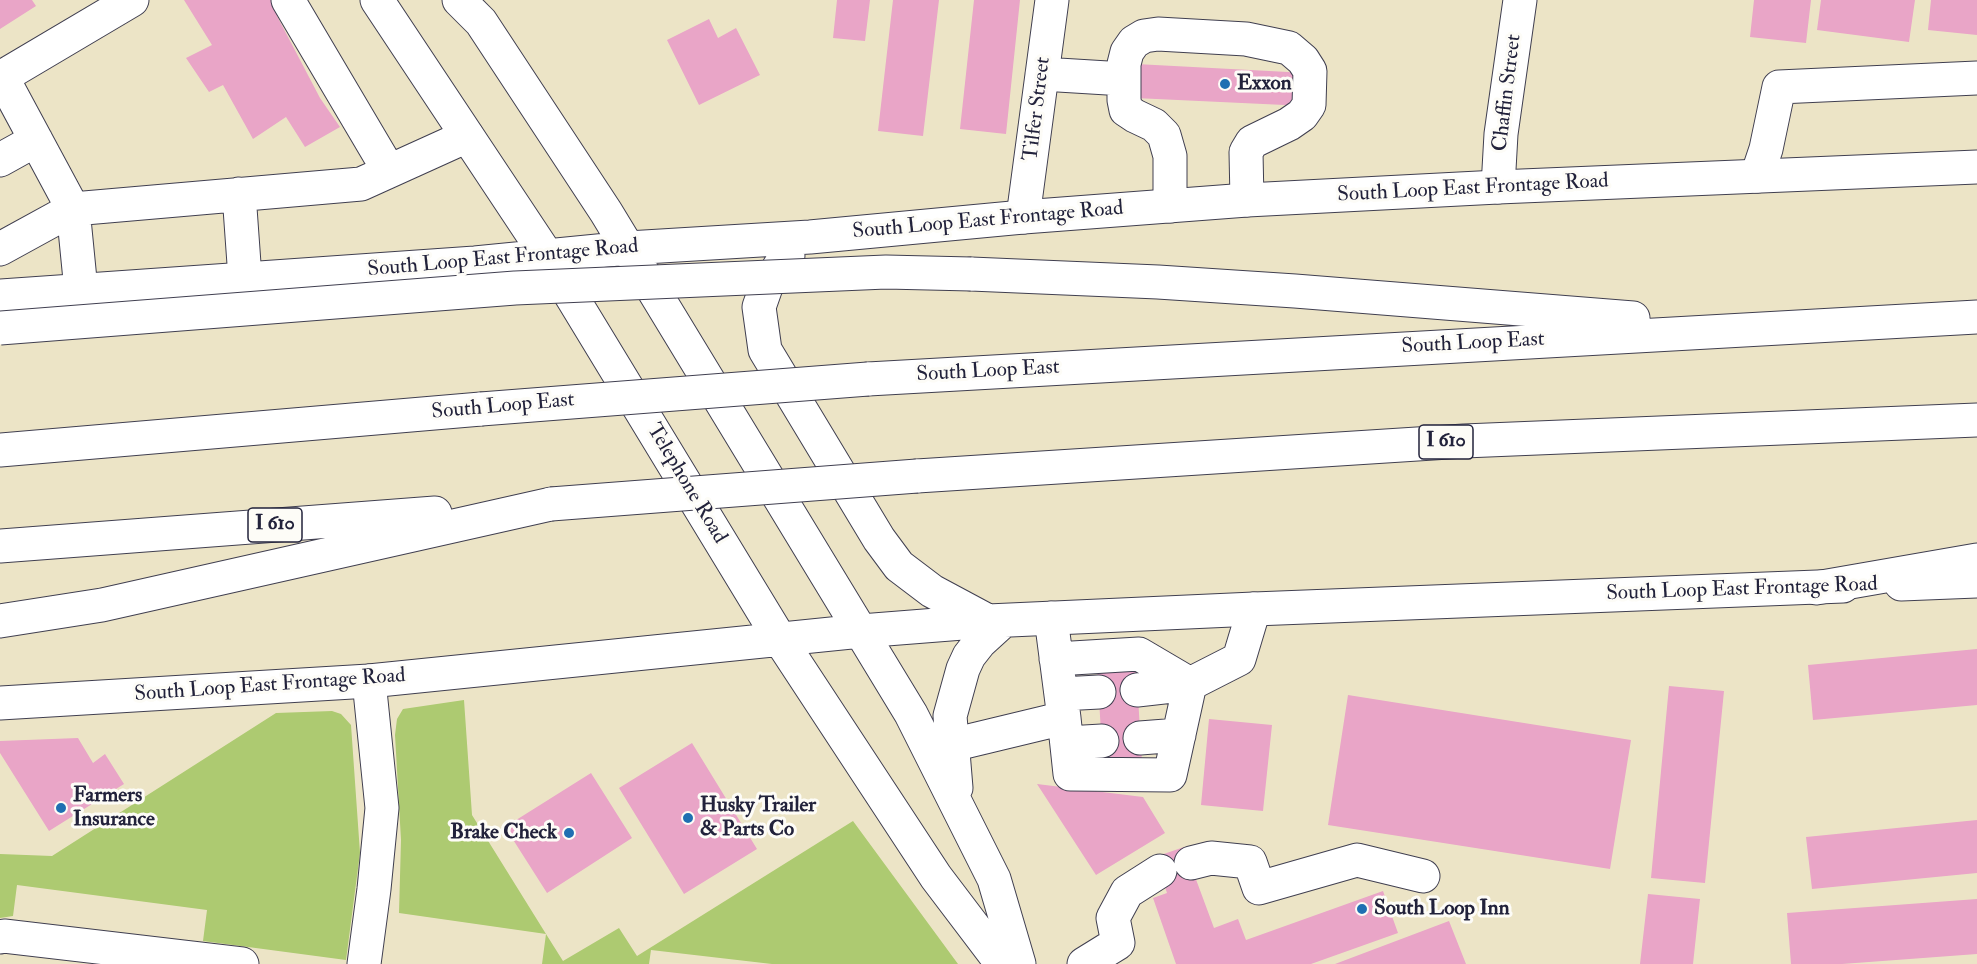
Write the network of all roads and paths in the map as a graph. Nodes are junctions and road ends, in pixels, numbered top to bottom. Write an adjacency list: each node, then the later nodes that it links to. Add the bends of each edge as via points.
1 (132, 0): 11 (main road, via 2,77)
2 (288, 0): 14 (main road)
3 (377, 0): 10 (main road, Telephone Road)
4 (459, 0): 23 (main road, via 481,22)
5 (1052, 0): 7 (main road, Tilfer Street)
6 (1520, 0): 16 (main road, Chaffin Street, via 1501,134)
7 (1042, 74): 9 (main road); 21 (main road, Tilfer Street)
8 (1977, 78): 15 (main road, via 1779,87)
9 (1124, 79): 18 (main road, via 1125,58 1134,42 1158,34 1271,43 1289,48 1304,60 1310,71 1309,105 1289,124 1252,142 1246,153); 19 (main road, via 1126,110 1154,124 1164,135 1170,156)
10 (467, 136): 14 (main road); 25 (main road, Telephone Road)
11 (36, 140): 12 (main road); 20 (main road)
12 (0, 160)
13 (1977, 167): 15 (main road, South Loop East Frontage Road)
14 (389, 171): 17 (main road, via 361,184)
15 (1757, 176): 16 (main road, South Loop East Frontage Road)
16 (1498, 187): 18 (main road, South Loop East Frontage Road)
17 (239, 194): 20 (main road); 26 (main road)
18 (1247, 200): 19 (main road, South Loop East Frontage Road)
19 (1170, 206): 21 (main road, South Loop East Frontage Road)
20 (73, 209): 24 (main road); 27 (main road)
21 (1023, 217): 22 (main road, South Loop East Frontage Road)
22 (810, 237): 23 (main road, South Loop East Frontage Road); 42 (main road, via 783,261 766,287 759,307 765,350 899,566 932,591)
23 (628, 248): 25 (main road, South Loop East Frontage Road); 43 (main road)
24 (0, 249)
25 (547, 256): 26 (main road, South Loop East Frontage Road); 44 (main road, Telephone Road)
26 (245, 278): 27 (main road, South Loop East Frontage Road)
27 (81, 290): 28 (main road, South Loop East Frontage Road)
28 (0, 296)
29 (1977, 317): 31 (main road, South Loop East)
30 (0, 328): 31 (main road, bridge, via 515,288 886,272 1158,282)
31 (1757, 328): 33 (main road, South Loop East, bridge, via 868,379)
32 (1977, 420): 34 (main road, I 610, bridge, via 1464,441)
33 (0, 450)
34 (551, 504): 35 (main road, I 610); 41 (main road, via 102,605)
35 (0, 546)
36 (1977, 560): 38 (main road)
37 (1977, 581): 38 (main road, South Loop East Frontage Road)
38 (1816, 588): 39 (main road, South Loop East Frontage Road)
39 (1254, 609): 40 (main road, South Loop East Frontage Road); 47 (main road, via 1239,659)
40 (1051, 618): 42 (main road, South Loop East Frontage Road); 45 (main road)
41 (0, 621)
42 (995, 621): 43 (main road, South Loop East Frontage Road); 55 (main road, via 963,669 950,716)
43 (861, 632): 44 (main road, South Loop East Frontage Road); 56 (main road, via 911,714)
44 (781, 641): 46 (main road, South Loop East Frontage Road); 63 (main road, Telephone Road, via 936,877)
45 (1056, 659): 47 (main road, via 1139,654); 51 (main road)
46 (369, 681): 50 (main road, South Loop East Frontage Road); 62 (main road, via 382,808)
47 (1190, 684): 48 (main road); 52 (main road)
48 (1137, 690)
49 (1098, 692): 51 (main road)
50 (0, 703)
51 (1064, 718): 52 (main road, via 1070,774 1170,775); 54 (main road); 55 (main road)
52 (1179, 735): 53 (main road)
53 (1140, 738)
54 (1102, 741)
55 (952, 745): 56 (main road)
56 (959, 811): 64 (main road, via 994,879)
57 (1191, 863): 59 (main road, via 1212,858 1250,861 1259,888 1357,861)
58 (1160, 871): 65 (main road, via 1127,892 1113,918 1118,943)
59 (1423, 876)
60 (0, 937): 61 (main road)
61 (242, 964)
62 (363, 964)
63 (1002, 964)
64 (1018, 964)
65 (1084, 964)

